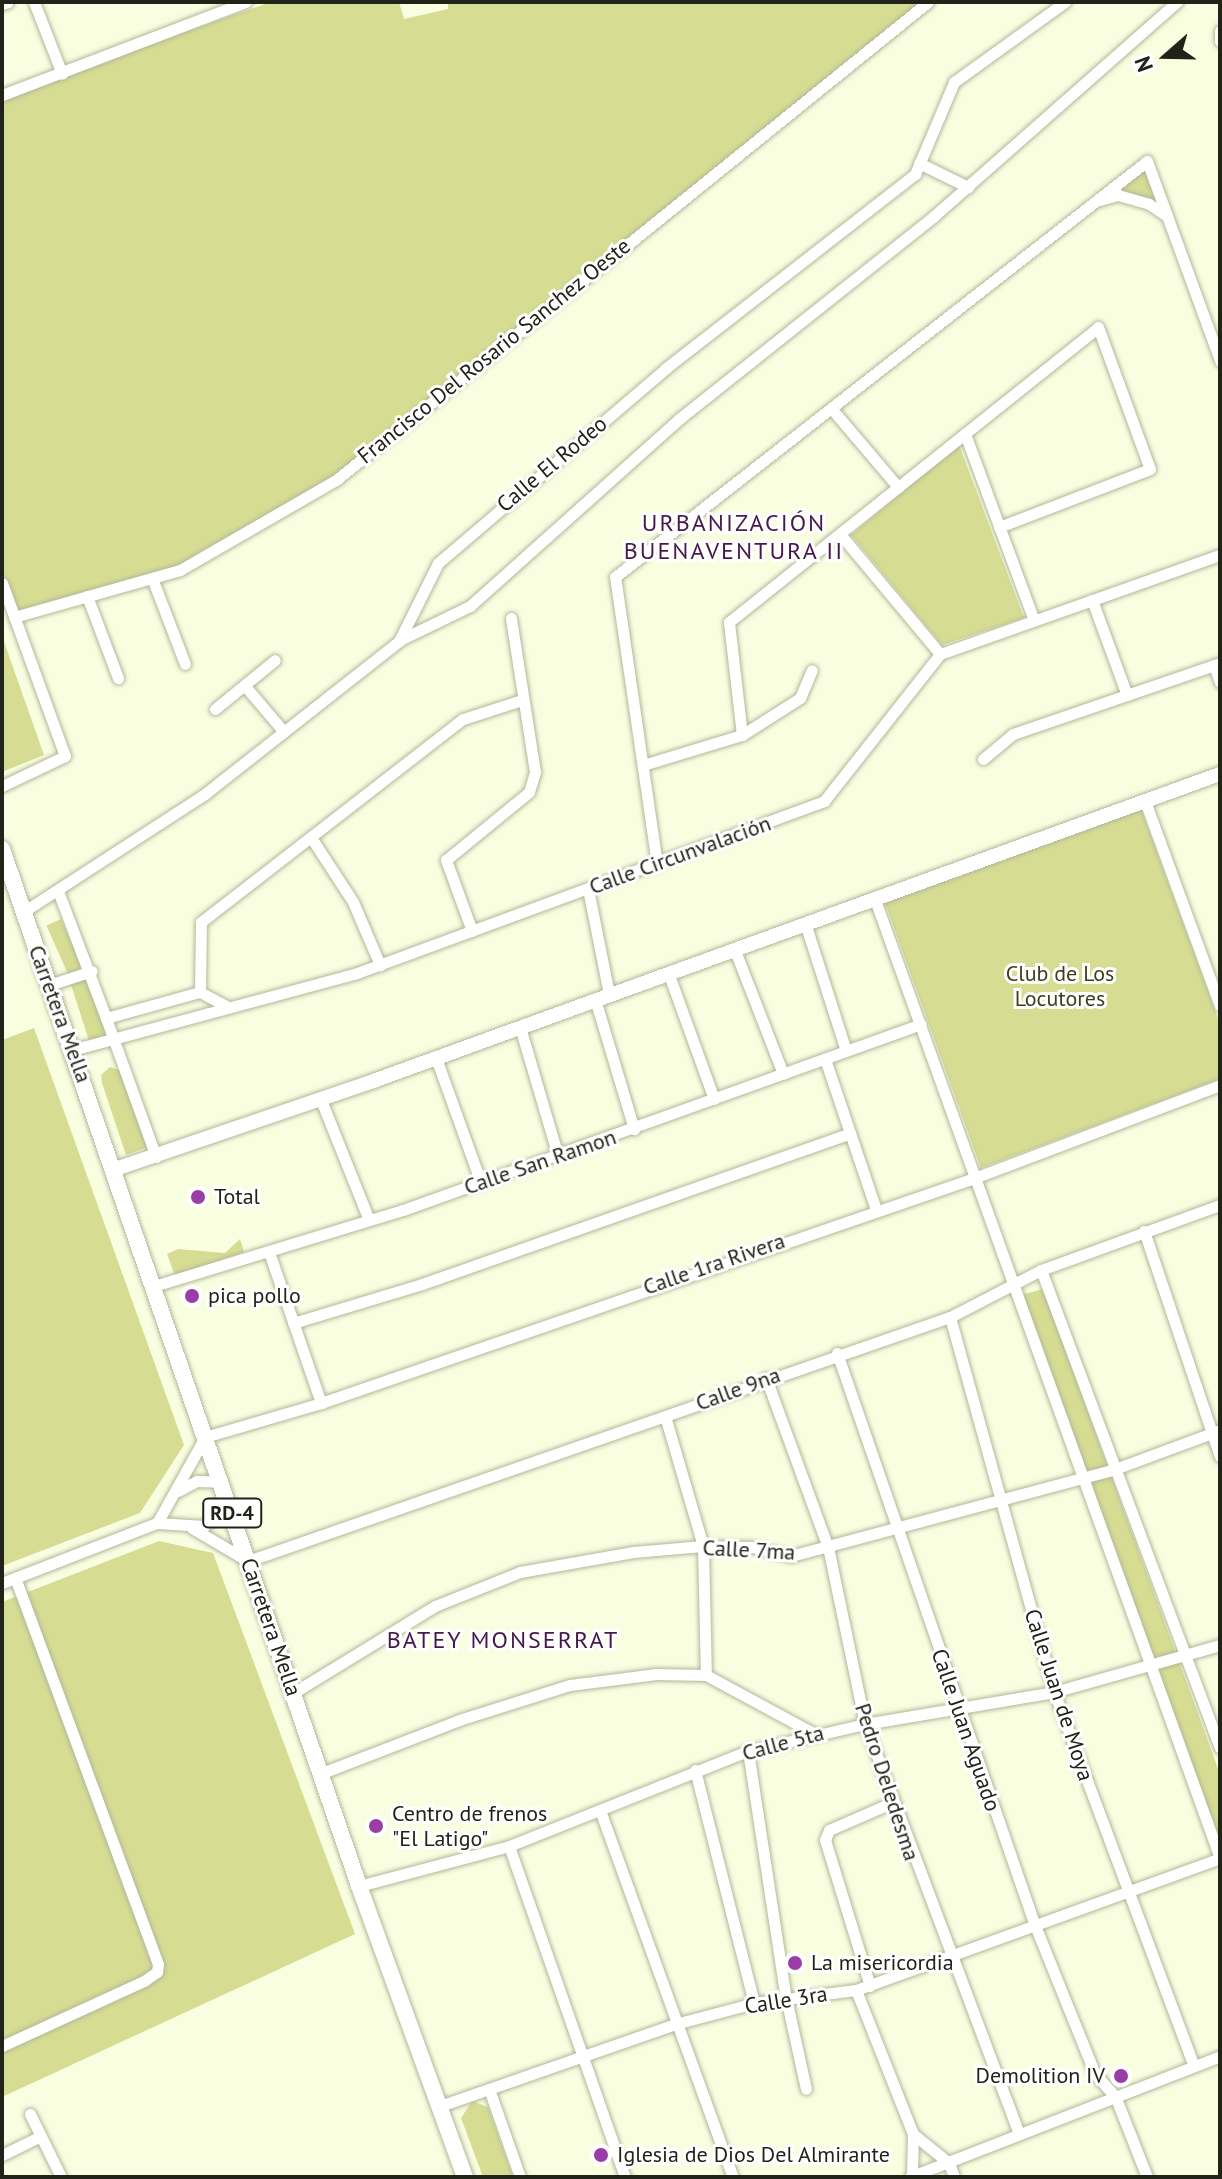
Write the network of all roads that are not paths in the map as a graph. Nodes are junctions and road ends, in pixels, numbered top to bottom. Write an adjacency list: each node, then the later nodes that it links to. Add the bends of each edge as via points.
1 (8, 2): 7 (street)
2 (34, 2): 8 (street)
3 (246, 2): 8 (street)
4 (928, 2): 21 (street, Francisco Del Rosario Sanchez Oeste, via 336,480 226,547)
5 (1065, 2): 10 (street, Calle El Rodeo, via 954,82)
6 (1177, 2): 11 (street)
7 (2, 4)
8 (62, 74): 9 (street)
9 (2, 95)
10 (919, 163): 11 (street); 28 (street, Calle El Rodeo, via 915,174 666,368 438,563)
11 (968, 187): 28 (street, via 764,347 470,606)
12 (1092, 202): 13 (street, via 1118,195); 13 (street, via 1147,161); 15 (street)
13 (1167, 216): 14 (street)
14 (1220, 361)
15 (831, 408): 17 (street); 43 (street, via 615,577)
16 (965, 434): 17 (street); 18 (street); 18 (street, via 1098,327 1150,469)
17 (898, 487): 19 (street)
18 (999, 527): 27 (street)
19 (840, 534): 29 (street); 41 (street, via 729,622)
20 (1220, 555): 24 (street)
21 (152, 578): 23 (street, Francisco Del Rosario Sanchez Oeste); 31 (street)
22 (2, 583): 25 (street)
23 (87, 596): 25 (street, Francisco Del Rosario Sanchez Oeste); 34 (street)
24 (1092, 600): 27 (street); 37 (street)
25 (14, 617): 45 (street, via 65,759)
26 (511, 618): 38 (street)
27 (1034, 621): 29 (street)
28 (399, 641): 40 (street, Calle El Rodeo)
29 (940, 654): 49 (street, Calle Circunvalación, via 830,798)
30 (275, 660): 36 (street)
31 (185, 664)
32 (1217, 664): 35 (street); 37 (street)
33 (812, 670): 41 (street, via 800,698)
34 (118, 678)
35 (1220, 682)
36 (245, 686): 39 (street); 40 (street)
37 (1127, 695): 42 (street, via 1013,734)
38 (522, 700): 47 (street, via 463,719); 55 (street, via 535,772 529,792 446,860)
39 (215, 709)
40 (284, 732): 51 (street, Calle El Rodeo, via 206,793)
41 (742, 735): 43 (street)
42 (983, 759)
43 (643, 765): 49 (street)
44 (1220, 774): 46 (street)
45 (2, 786)
46 (1145, 801): 52 (street); 63 (street)
47 (312, 839): 57 (street, via 353,902); 61 (street, via 201,922)
48 (2, 849): 53 (main road, Carretera Mella / RD-4)
49 (657, 864): 50 (street, Calle Circunvalación)
50 (588, 889): 55 (street, Calle Circunvalación); 62 (street)
51 (58, 891): 53 (street, Calle El Rodeo); 58 (street)
52 (874, 897): 54 (street); 66 (street)
53 (23, 912): 60 (main road, Carretera Mella / RD-4)
54 (805, 923): 56 (street); 70 (street)
55 (472, 931): 57 (street, Calle Circunvalación)
56 (734, 948): 59 (street); 73 (street)
57 (380, 965): 64 (street, Calle Circunvalación)
58 (92, 971): 60 (street); 65 (street)
59 (668, 972): 62 (street); 75 (street)
60 (49, 985): 69 (main road, Carretera Mella / RD-4)
61 (200, 992): 64 (street); 65 (street)
62 (602, 997): 67 (street); 77 (street)
63 (1220, 1006)
64 (228, 1007): 68 (street, Calle Circunvalación)
65 (106, 1018): 68 (street)
66 (921, 1024): 70 (street, Calle San Ramon); 82 (street)
67 (520, 1027): 71 (street); 79 (street)
68 (113, 1040): 69 (street, Calle Circunvalación); 80 (street)
69 (72, 1050): 81 (main road, Carretera Mella / RD-4)
70 (846, 1051): 72 (street, Calle San Ramon)
71 (436, 1058): 76 (street); 83 (street)
72 (825, 1059): 73 (street, Calle San Ramon); 78 (street)
73 (783, 1074): 75 (street, Calle San Ramon)
74 (1220, 1085): 82 (street, Calle 1ra Rivera)
75 (714, 1099): 77 (street, Calle San Ramon)
76 (321, 1100): 80 (street); 86 (street)
77 (634, 1129): 79 (street, Calle San Ramon)
78 (850, 1133): 85 (street); 93 (street, via 422,1284)
79 (558, 1156): 83 (street, Calle San Ramon)
80 (156, 1157): 81 (street)
81 (115, 1169): 91 (main road, Carretera Mella / RD-4)
82 (977, 1177): 85 (street, Calle 1ra Rivera); 90 (street)
83 (481, 1183): 86 (street, Calle San Ramon)
84 (1220, 1205): 87 (street, Calle 9na)
85 (876, 1210): 96 (street, Calle 1ra Rivera)
86 (369, 1220): 88 (street, Calle San Ramon)
87 (1144, 1231): 89 (street, Calle 9na); 98 (street)
88 (269, 1252): 91 (street, Calle San Ramon); 93 (street)
89 (1041, 1270): 90 (street, Calle 9na); 101 (street)
90 (1016, 1280): 92 (street, Calle 9na, via 1008,1291); 102 (street)
91 (154, 1286): 99 (main road, Carretera Mella / RD-4)
92 (950, 1317): 94 (street, Calle 9na); 105 (street, Calle Juan de Moya)
93 (293, 1323): 96 (street)
94 (837, 1353): 95 (street, Calle 9na); 109 (street, Calle Juan Aguado)
95 (766, 1378): 97 (street, Calle 9na); 111 (street, Pedro Deledesma)
96 (321, 1403): 99 (street, Calle 1ra Rivera)
97 (665, 1416): 110 (street); 112 (street, Calle 9na)
98 (1216, 1432): 100 (street); 101 (street, Calle 7ma)
99 (205, 1437): 103 (main road, Carretera Mella / RD-4); 104 (street)
100 (1220, 1457)
101 (1115, 1469): 102 (street, Calle 7ma); 116 (street)
102 (1085, 1476): 105 (street, Calle 7ma); 117 (street)
103 (221, 1482): 104 (street, via 197,1481); 106 (main road, Carretera Mella / RD-4)
104 (178, 1492): 107 (street)
105 (999, 1499): 109 (street, Calle 7ma); 119 (street, Calle Juan de Moya)
106 (228, 1504): 108 (street, via 204,1526); 112 (main road, Carretera Mella / RD-4)
107 (157, 1523): 108 (street); 113 (street)
108 (192, 1528): 112 (street)
109 (898, 1530): 111 (street, Calle 7ma); 121 (street, Calle Juan Aguado)
110 (703, 1546): 111 (street, Calle 7ma, via 752,1547 791,1556); 118 (street); 120 (street, Calle 7ma, via 520,1572 435,1606)
111 (828, 1547): 122 (street, Pedro Deledesma)
112 (248, 1561): 120 (main road, Carretera Mella / RD-4)
113 (15, 1578): 114 (street); 141 (street, via 158,1964 153,1976)
114 (2, 1583)
115 (1220, 1645): 116 (street, Calle 5ta)
116 (1185, 1658): 117 (street, Calle 5ta); 124 (street)
117 (1154, 1667): 119 (street, Calle 5ta); 131 (street)
118 (706, 1675): 123 (street); 127 (street, via 656,1674 570,1685 459,1720)
119 (1054, 1692): 121 (street, Calle 5ta); 133 (street, Calle Juan de Moya)
120 (293, 1693): 127 (main road, Carretera Mella / RD-4)
121 (957, 1707): 122 (street, Calle 5ta); 134 (street, Calle Juan Aguado)
122 (865, 1724): 123 (street, Calle 5ta); 128 (street, Pedro Deledesma)
123 (815, 1734): 125 (street, Calle 5ta)
124 (1220, 1748)
125 (748, 1751): 126 (street, Calle 5ta); 138 (street)
126 (695, 1770): 129 (street, Calle 5ta); 139 (street)
127 (322, 1773): 132 (main road, Carretera Mella / RD-4)
128 (891, 1803): 135 (street, Pedro Deledesma); 136 (street, via 829,1830 825,1840)
129 (601, 1813): 130 (street, Calle 5ta); 140 (street)
130 (509, 1846): 132 (street, Calle 5ta); 142 (street)
131 (1220, 1858): 133 (street, Calle 3ra)
132 (359, 1886): 148 (main road, Carretera Mella / RD-4)
133 (1128, 1890): 134 (street, Calle 3ra); 144 (street, Calle Juan de Moya)
134 (1034, 1923): 135 (street, Calle 3ra); 147 (street, Calle Juan Aguado, via 1095,2074)
135 (948, 1957): 136 (street, Calle 3ra); 151 (street, Pedro Deledesma)
136 (870, 1986): 137 (street, Calle 3ra)
137 (856, 1990): 138 (street, Calle 3ra); 150 (street)
138 (786, 1998): 139 (street, Calle 3ra); 146 (street)
139 (754, 2003): 140 (street, Calle 3ra)
140 (679, 2023): 142 (street, Calle 3ra); 160 (street)
141 (2, 2046)
142 (584, 2055): 145 (street, Calle 3ra); 159 (street)
143 (1220, 2056): 144 (street)
144 (1194, 2066): 147 (street)
145 (489, 2089): 148 (street, Calle 3ra); 158 (street)
146 (806, 2089)
147 (1115, 2096): 151 (street); 162 (street, Calle Juan Aguado)
148 (440, 2106): 157 (main road, Carretera Mella / RD-4)
149 (30, 2114): 152 (street)
150 (913, 2134): 154 (street); 155 (street)
151 (1019, 2134): 154 (street)
152 (41, 2136): 153 (street); 156 (street)
153 (2, 2155)
154 (949, 2163): 155 (street); 161 (street)
155 (911, 2176)
156 (61, 2177)
157 (465, 2177)
158 (520, 2177)
159 (625, 2177)
160 (733, 2177)
161 (954, 2177)
162 (1147, 2177)

